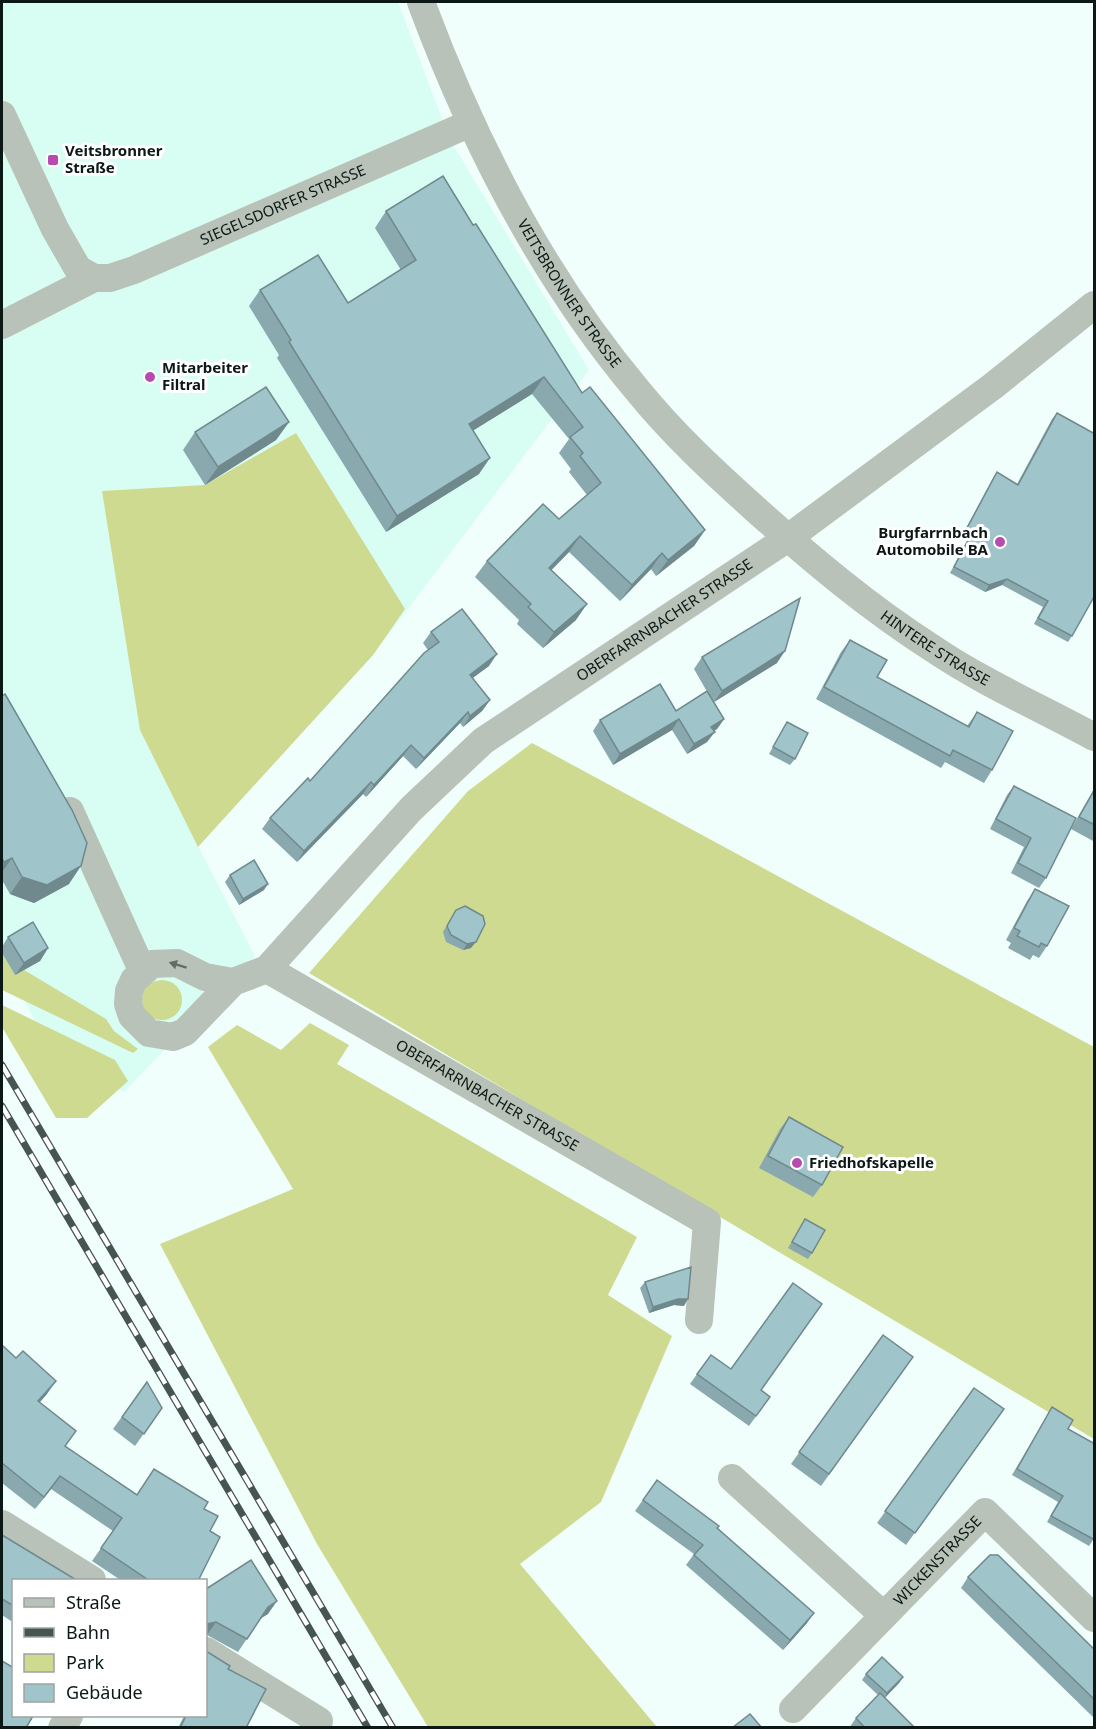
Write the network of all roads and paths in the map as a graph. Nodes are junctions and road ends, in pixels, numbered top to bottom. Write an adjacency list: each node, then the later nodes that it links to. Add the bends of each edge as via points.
1 (421, 2): 3 (street, VEITSBRONNER STRASSE)
2 (2, 115): 4 (street, via 59,237 78,269)
3 (471, 123): 4 (street, SIEGELSDORFER STRASSE, via 134,270 110,278); 7 (street, VEITSBRONNER STRASSE, via 581,316 637,391 693,453)
4 (94, 278): 6 (street, SIEGELSDORFER STRASSE)
5 (1095, 305): 7 (street, OBERFARRNBACHER STRASSE)
6 (2, 325)
7 (788, 538): 8 (street, HINTERE STRASSE, via 863,601 934,650); 10 (street, OBERFARRNBACHER STRASSE, via 483,741 411,808)
8 (1095, 737)
9 (69, 809): 11 (street)
10 (267, 969): 12 (street, OBERFARRNBACHER STRASSE); 13 (street, OBERFARRNBACHER STRASSE, via 707,1222)
11 (142, 970): 12 (street, one-way to 11, via 205,977 177,963 152,964); 12 (street, OBERFARRNBACHER STRASSE, via 129,991 132,1016 144,1029 161,1037 185,1032)
12 (233, 982)
13 (699, 1320)
14 (732, 1478): 17 (street, WICKENSTRASSE)
15 (2, 1524): 16 (street)
16 (89, 1579)
17 (883, 1615): 18 (street, WICKENSTRASSE, via 985,1512); 20 (street, WICKENSTRASSE)
18 (1095, 1618)
19 (207, 1652): 21 (street)
20 (793, 1709)
21 (319, 1721)

